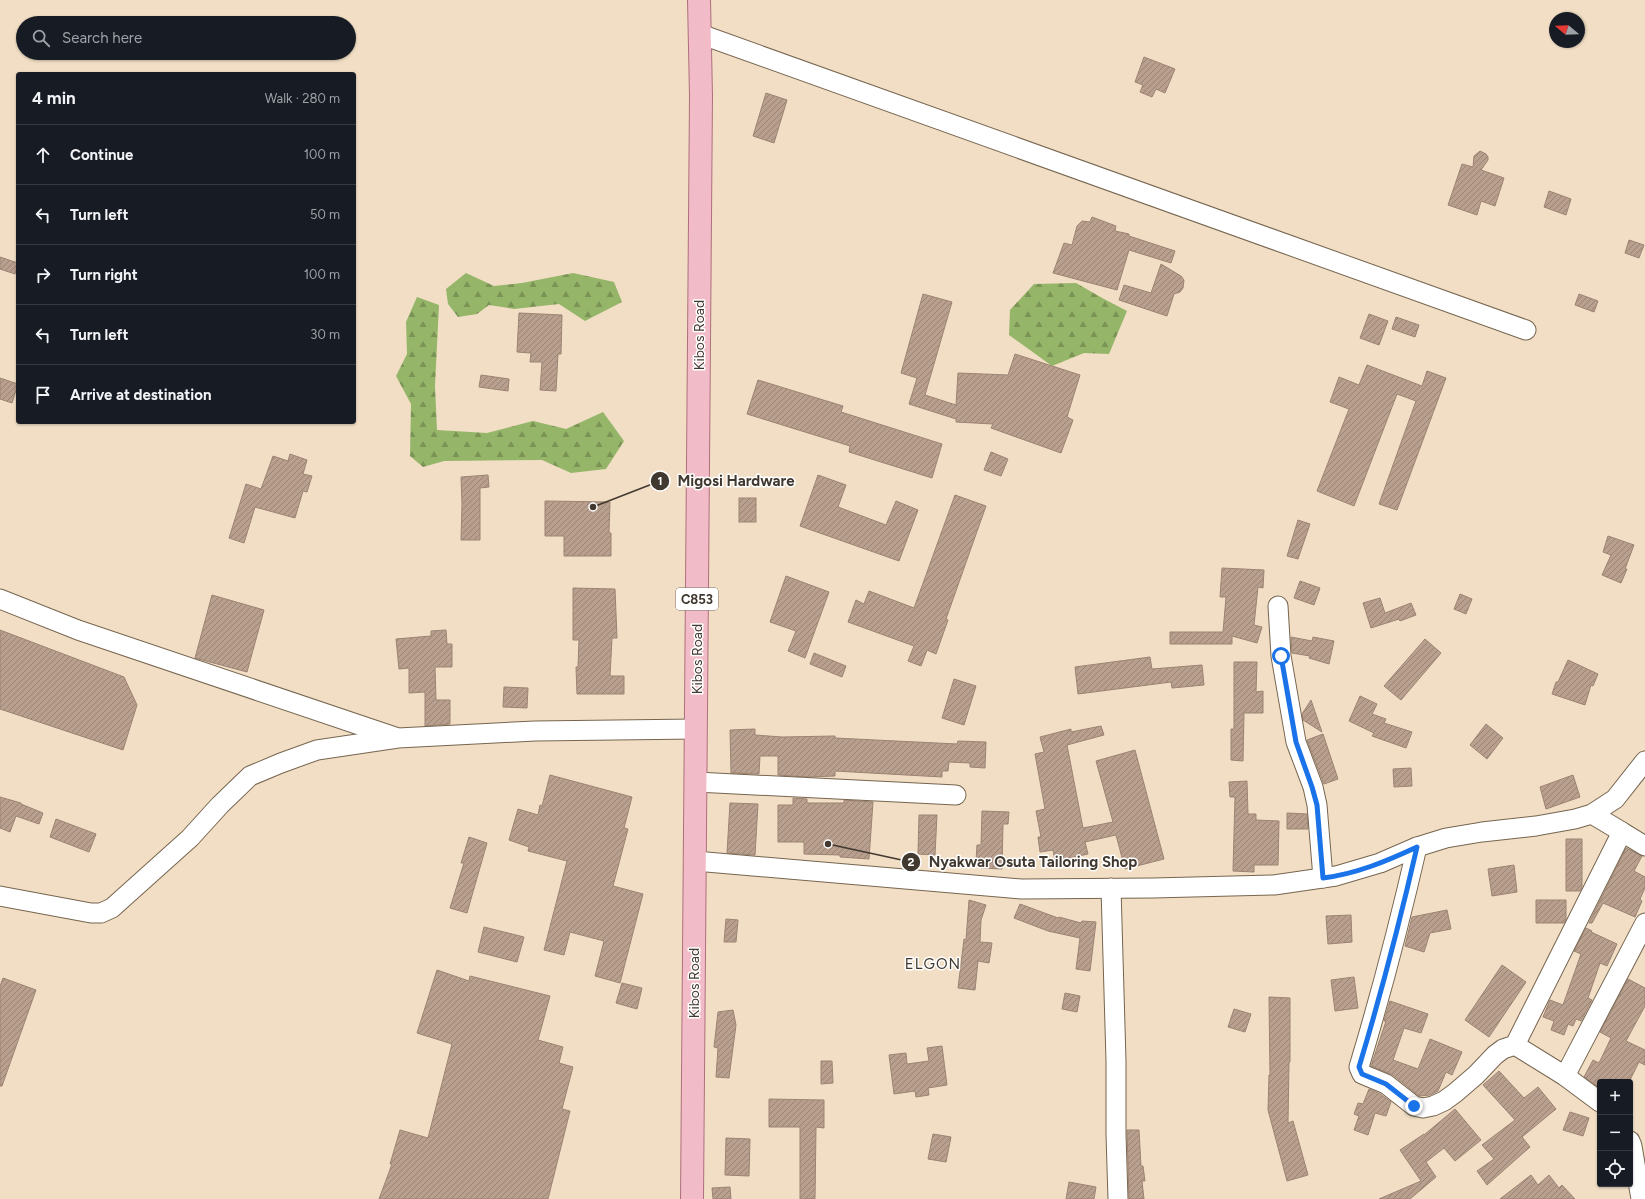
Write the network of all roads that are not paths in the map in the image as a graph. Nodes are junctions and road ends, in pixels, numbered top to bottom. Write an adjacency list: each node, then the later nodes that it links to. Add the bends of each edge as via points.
1 (699, 0): 2 (main road, Kibos Road / C853)
2 (700, 34): 3 (street); 6 (main road, Kibos Road / C853)
3 (1526, 330)
4 (0, 599): 7 (street, via 78,630)
5 (1278, 606): 16 (street, via 1281,656 1296,742 1317,805)
6 (696, 729): 7 (street, via 535,730); 9 (main road, Kibos Road / C853)
7 (398, 738): 18 (street, via 317,750 250,776 190,838 112,908 101,913)
8 (1645, 761): 11 (street, via 1615,799)
9 (696, 782): 10 (street); 15 (main road, Kibos Road / C853)
10 (956, 795)
11 (1592, 814): 12 (street); 14 (street, via 1575,819 1446,838)
12 (1622, 832): 13 (street); 20 (street)
13 (1645, 846)
14 (1417, 847): 16 (street, via 1380,864); 20 (street, via 1399,927 1359,1067 1362,1074 1386,1084 1414,1106 1423,1108 1433,1106 1455,1093 1495,1055)
15 (695, 861): 17 (street, via 1021,888); 24 (main road, Kibos Road / C853)
16 (1323, 878): 17 (street, via 1274,885)
17 (1111, 888): 25 (street)
18 (0, 896)
19 (1645, 923): 21 (street)
20 (1515, 1045): 21 (street)
21 (1565, 1076): 22 (street)
22 (1597, 1100)
23 (1632, 1151): 26 (street)
24 (692, 1199)
25 (1118, 1199)
26 (1641, 1199)

